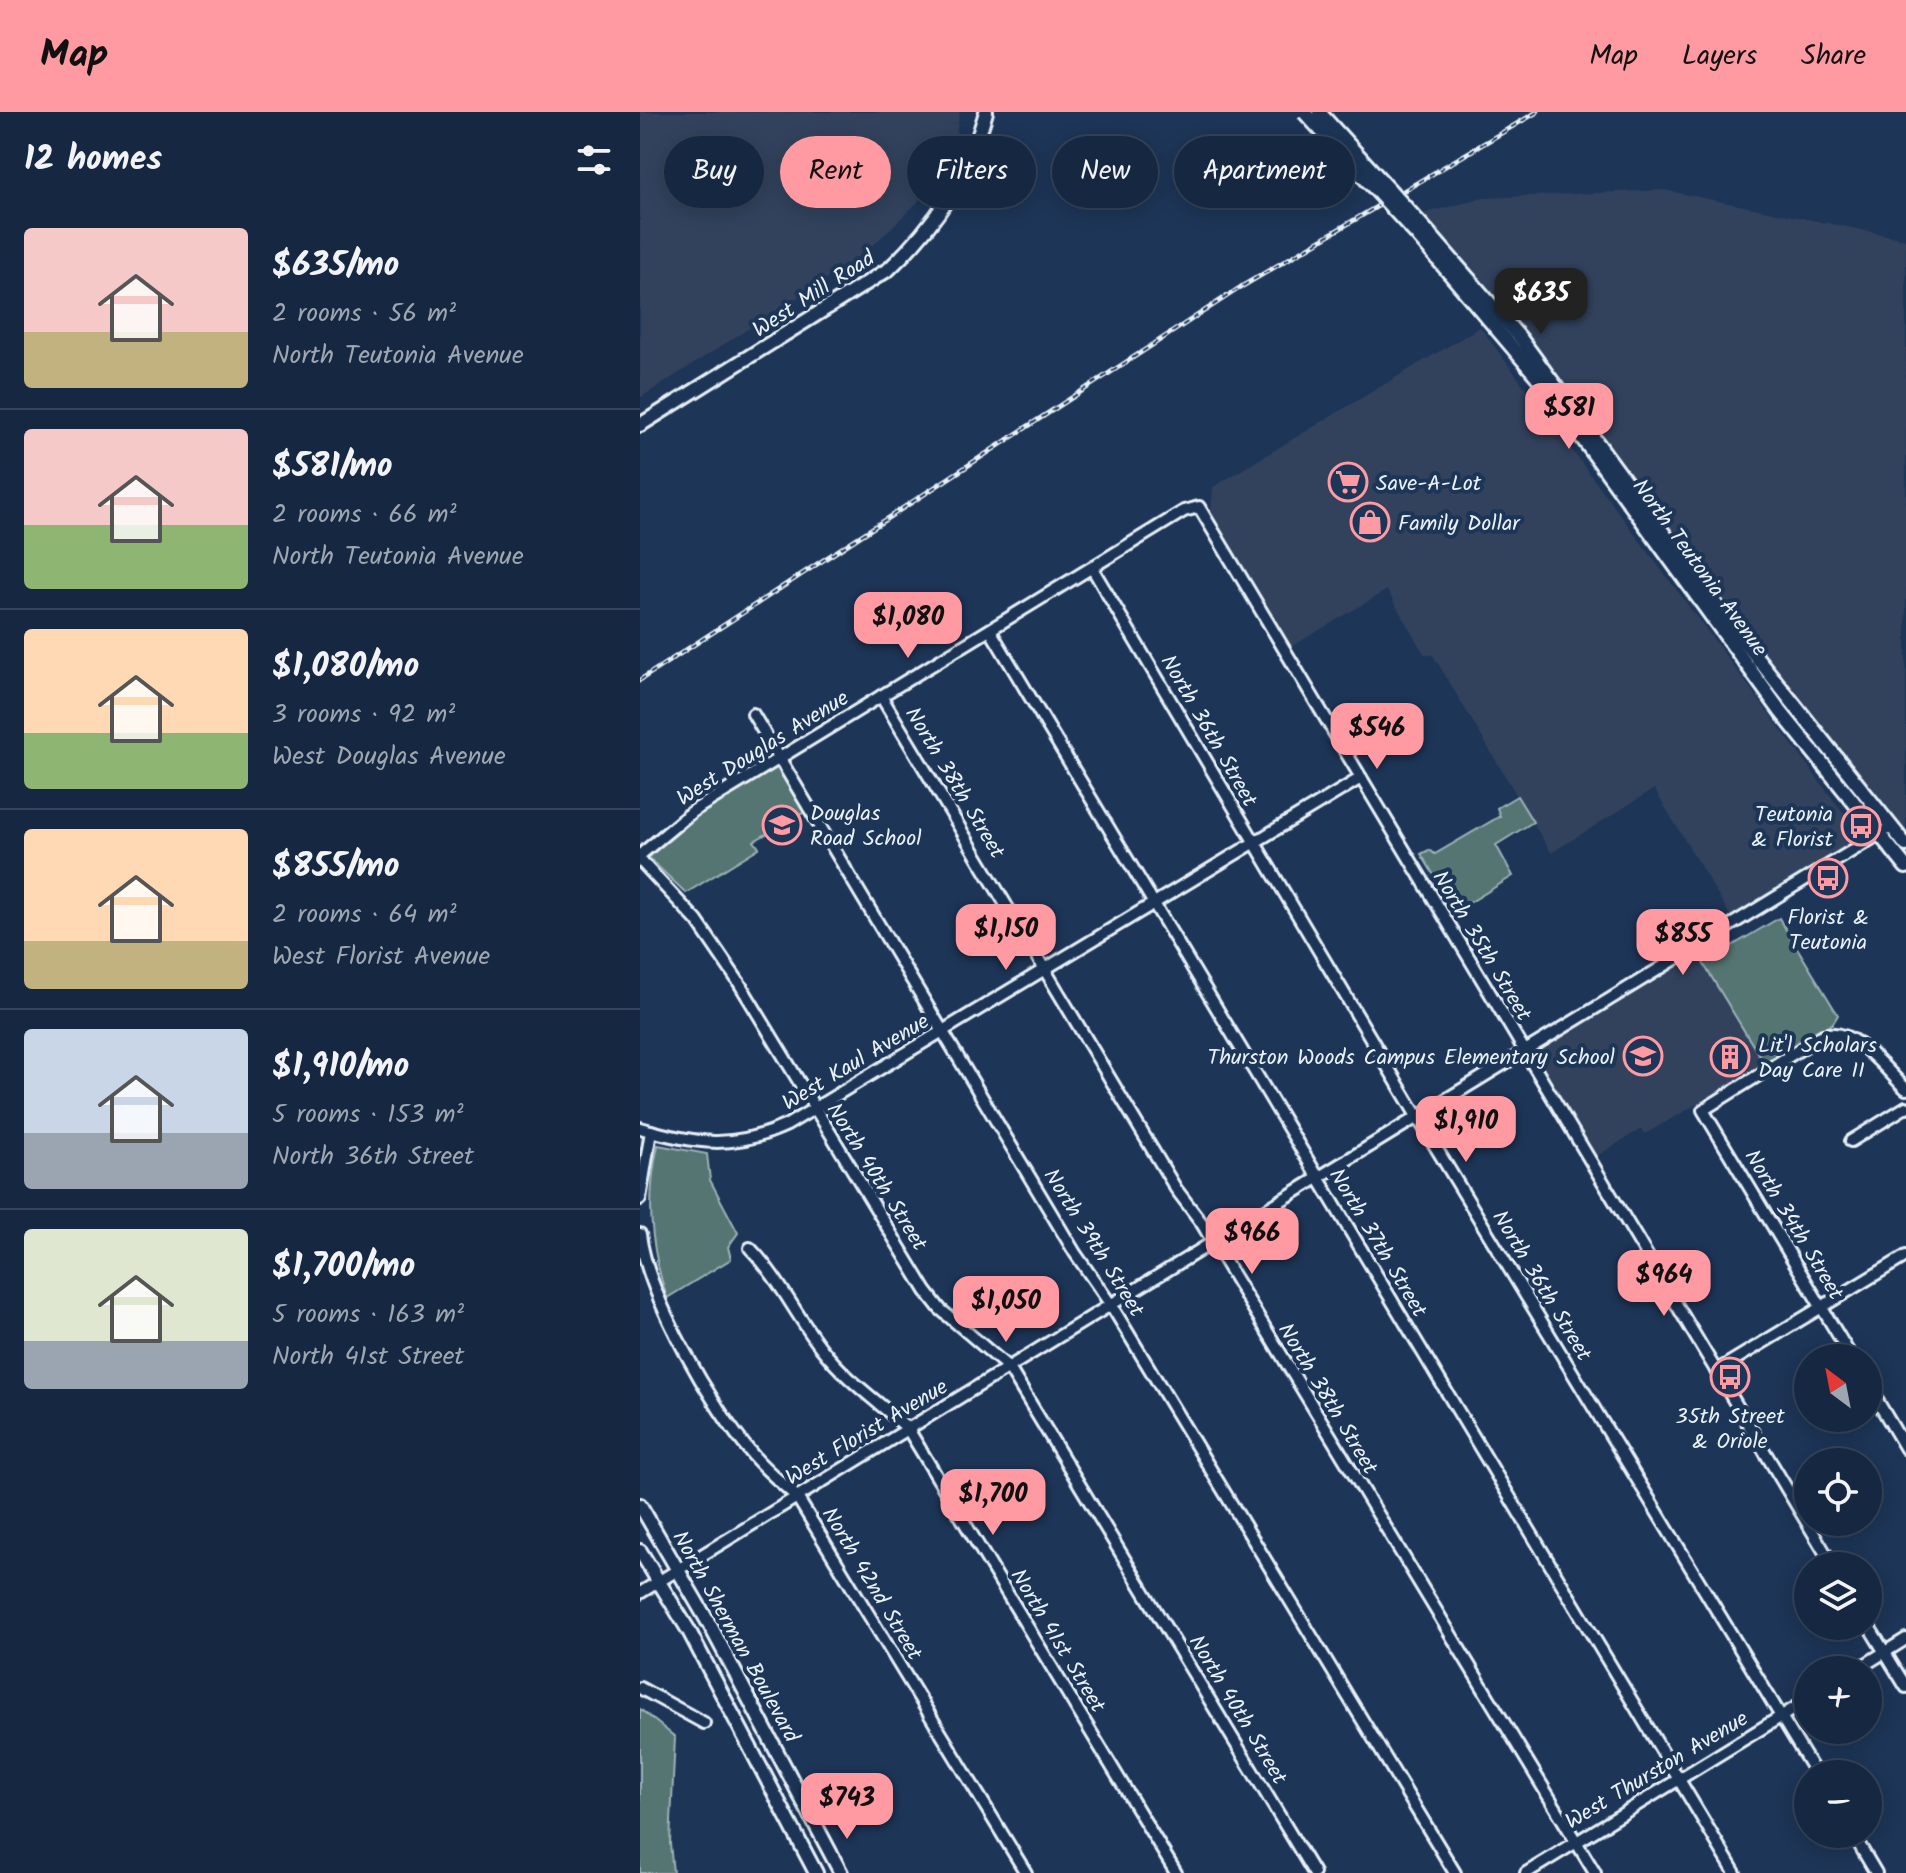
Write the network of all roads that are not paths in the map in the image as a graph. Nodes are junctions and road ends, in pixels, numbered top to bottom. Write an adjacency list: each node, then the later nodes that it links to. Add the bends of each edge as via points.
1 (986, 112): 5 (main road, West Mill Road, via 972,156 946,204 889,269)
2 (1304, 112): 4 (main road, North Teutonia Avenue, bridge)
3 (1319, 112): 4 (main road, North Teutonia Avenue, bridge)
4 (1422, 233): 13 (main road, North Teutonia Avenue, via 1521,339 1731,625); 14 (main road, North Teutonia Avenue, via 1540,380 1781,712)
5 (640, 425)
6 (1199, 507): 7 (street, West Douglas Avenue); 12 (street, North 35th Street)
7 (1092, 568): 8 (street, West Douglas Avenue); 15 (street, North 36th Street)
8 (990, 630): 9 (street, West Douglas Avenue); 19 (street, North 37th Street)
9 (881, 696): 11 (street, West Douglas Avenue); 20 (street, North 38th Street)
10 (753, 714): 11 (street, North 39th Street)
11 (780, 757): 17 (street, West Douglas Avenue, via 693,811); 21 (street, North 39th Street)
12 (1361, 778): 15 (street, West Kaul Avenue); 22 (street, North 35th Street)
13 (1891, 827): 14 (street, West Florist Avenue); 16 (main road, North Teutonia Avenue)
14 (1880, 836): 18 (main road, North Teutonia Avenue); 22 (street, West Florist Avenue)
15 (1253, 842): 19 (street, West Kaul Avenue); 26 (street, North 36th Street)
16 (1906, 845)
17 (640, 858): 25 (street, North 40th Street, via 697,921)
18 (1906, 867)
19 (1151, 904): 20 (street, West Kaul Avenue); 29 (street, North 37th Street)
20 (1045, 968): 21 (street, West Kaul Avenue); 32 (street, North 38th Street)
21 (945, 1030): 25 (street, West Kaul Avenue); 35 (street, North 39th Street)
22 (1524, 1053): 26 (street, West Florist Avenue); 39 (street, North 35th Street)
23 (1906, 1089): 36 (street, North 34th Street, via 1852,1039 1837,1032 1823,1035 1703,1110)
24 (1906, 1107): 28 (street)
25 (813, 1110): 27 (street, West Kaul Avenue, via 740,1142 701,1144); 38 (street, North 40th Street, via 926,1291)
26 (1418, 1118): 29 (street, West Florist Avenue); 57 (street, North 36th Street)
27 (645, 1130): 30 (street)
28 (1851, 1141)
29 (1318, 1179): 32 (street, West Florist Avenue); 60 (street, North 37th Street)
30 (640, 1199)
31 (640, 1234): 43 (street, North 42nd Street, via 660,1304 688,1354 753,1456)
32 (1213, 1243): 35 (street, West Florist Avenue); 62 (street, North 38th Street)
33 (750, 1248): 41 (street, North 41st Street, via 771,1270 821,1348 857,1388)
34 (1906, 1256): 36 (street)
35 (1111, 1305): 38 (street, West Florist Avenue); 70 (street, North 39th Street)
36 (1822, 1308): 37 (street, North 34th Street); 39 (street)
37 (1844, 1344)
38 (1009, 1368): 41 (street, West Florist Avenue); 69 (street, North 40th Street)
39 (1716, 1371): 46 (street, North 35th Street)
40 (1882, 1409): 42 (street)
41 (908, 1429): 43 (street, West Florist Avenue); 68 (street, North 41st Street)
42 (1906, 1449)
43 (797, 1497): 47 (street, West Florist Avenue); 67 (street, North 42nd Street)
44 (640, 1505): 47 (main road, North Sherman Boulevard)
45 (640, 1551): 48 (main road, North Sherman Boulevard)
46 (1825, 1552)
47 (679, 1569): 48 (street, West Florist Avenue); 61 (main road, North Sherman Boulevard)
48 (658, 1581): 49 (street, West Florist Avenue); 64 (main road, North Sherman Boulevard)
49 (640, 1593)
50 (1906, 1639): 52 (street)
51 (1877, 1640): 52 (street)
52 (1884, 1652): 53 (street); 54 (street)
53 (1878, 1656)
54 (1906, 1687)
55 (640, 1688): 58 (street)
56 (1794, 1709): 57 (street, West Thurston Avenue)
57 (1782, 1716): 59 (street, North 36th Street); 60 (street, West Thurston Avenue)
58 (704, 1723)
59 (1808, 1760)
60 (1678, 1779): 62 (street, West Thurston Avenue); 73 (street, North 37th Street)
61 (818, 1829): 65 (main road, North Sherman Boulevard); 66 (street)
62 (1576, 1841): 71 (street, West Thurston Avenue); 72 (street, North 38th Street)
63 (1861, 1848): 74 (street)
64 (816, 1873)
65 (841, 1873)
66 (848, 1873)
67 (1026, 1873)
68 (1176, 1873)
69 (1314, 1873)
70 (1455, 1873)
71 (1526, 1873)
72 (1595, 1873)
73 (1735, 1873)
74 (1876, 1873)

